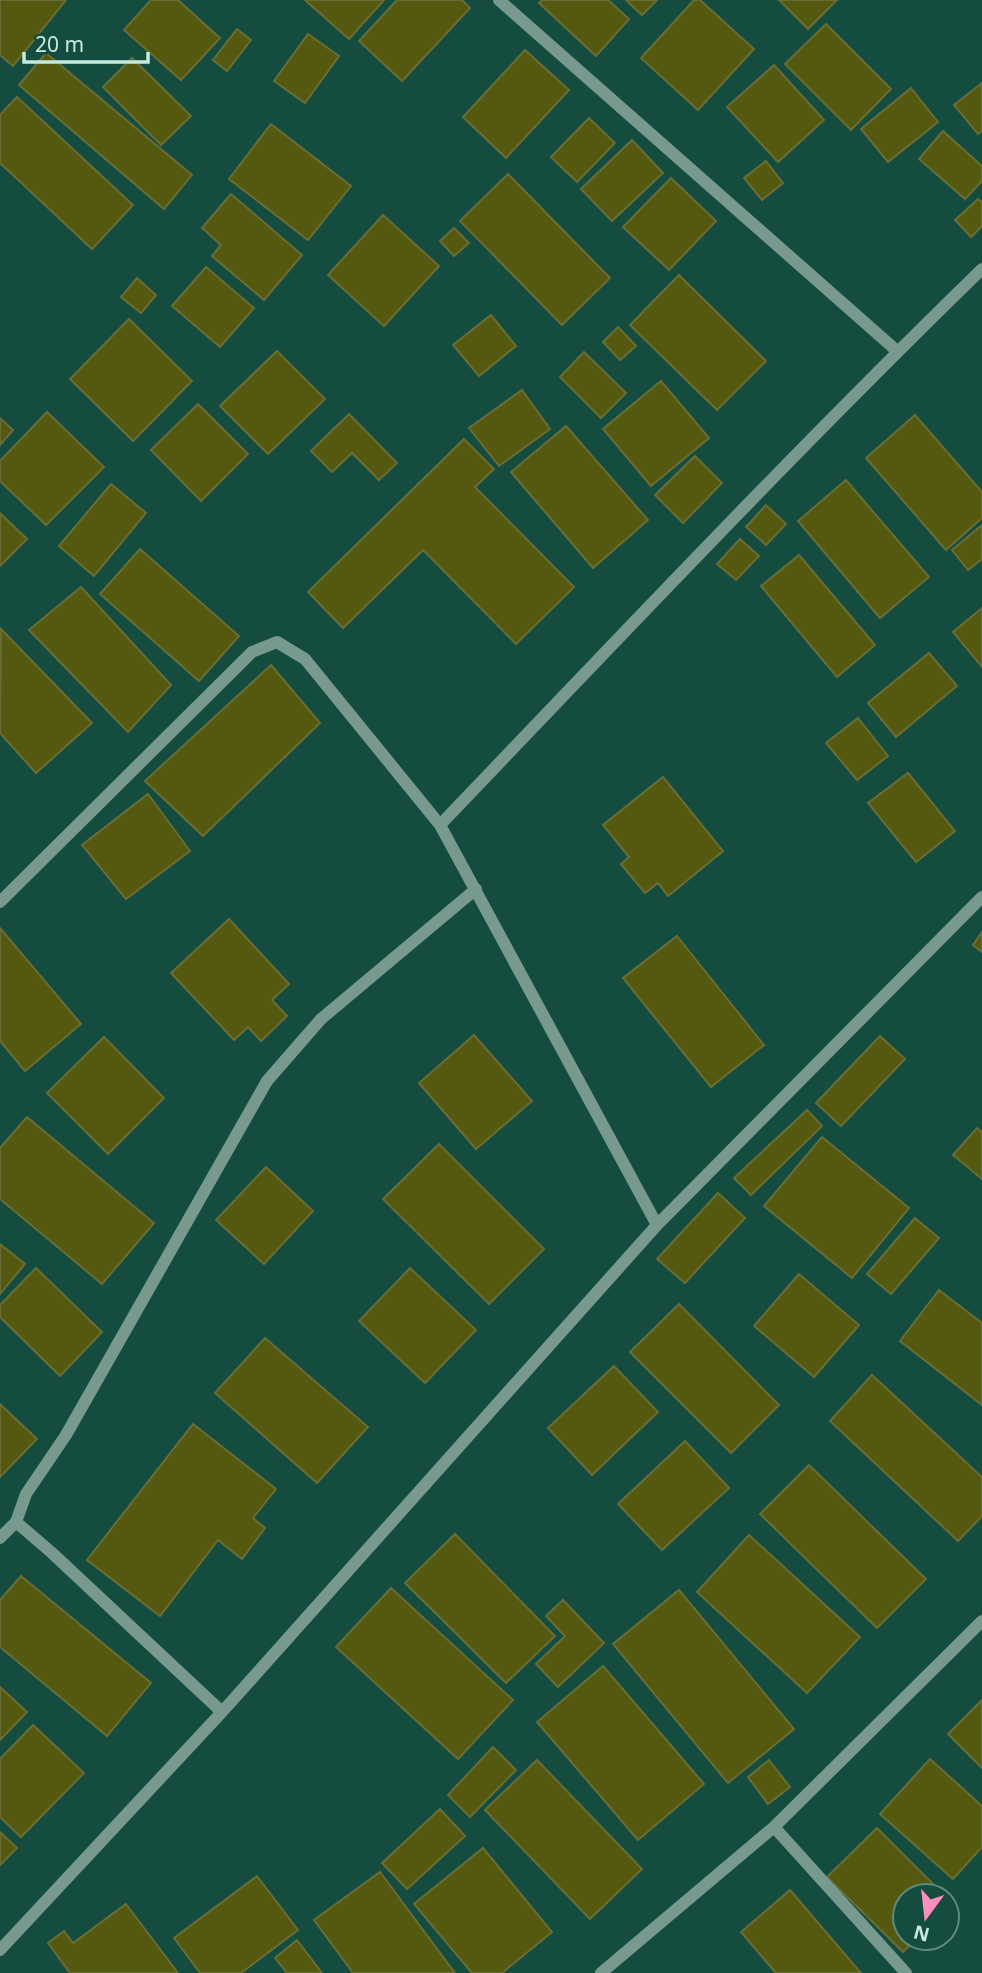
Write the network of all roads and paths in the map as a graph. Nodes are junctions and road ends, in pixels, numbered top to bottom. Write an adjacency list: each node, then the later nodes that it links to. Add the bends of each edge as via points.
1 (499, 0): 3 (street)
2 (982, 269): 3 (street)
3 (897, 351): 4 (street)
4 (440, 825): 5 (street); 7 (street, via 305,659 277,642 252,652)
5 (476, 889): 8 (street); 9 (street, via 321,1018 267,1081 66,1435 26,1494)
6 (982, 897): 8 (street)
7 (0, 902)
8 (657, 1225): 12 (street)
9 (16, 1522): 10 (street); 12 (street)
10 (0, 1538)
11 (982, 1621): 13 (street)
12 (222, 1712): 14 (street)
13 (774, 1827): 15 (street); 16 (street)
14 (0, 1950)
15 (601, 1973)
16 (906, 1973)

